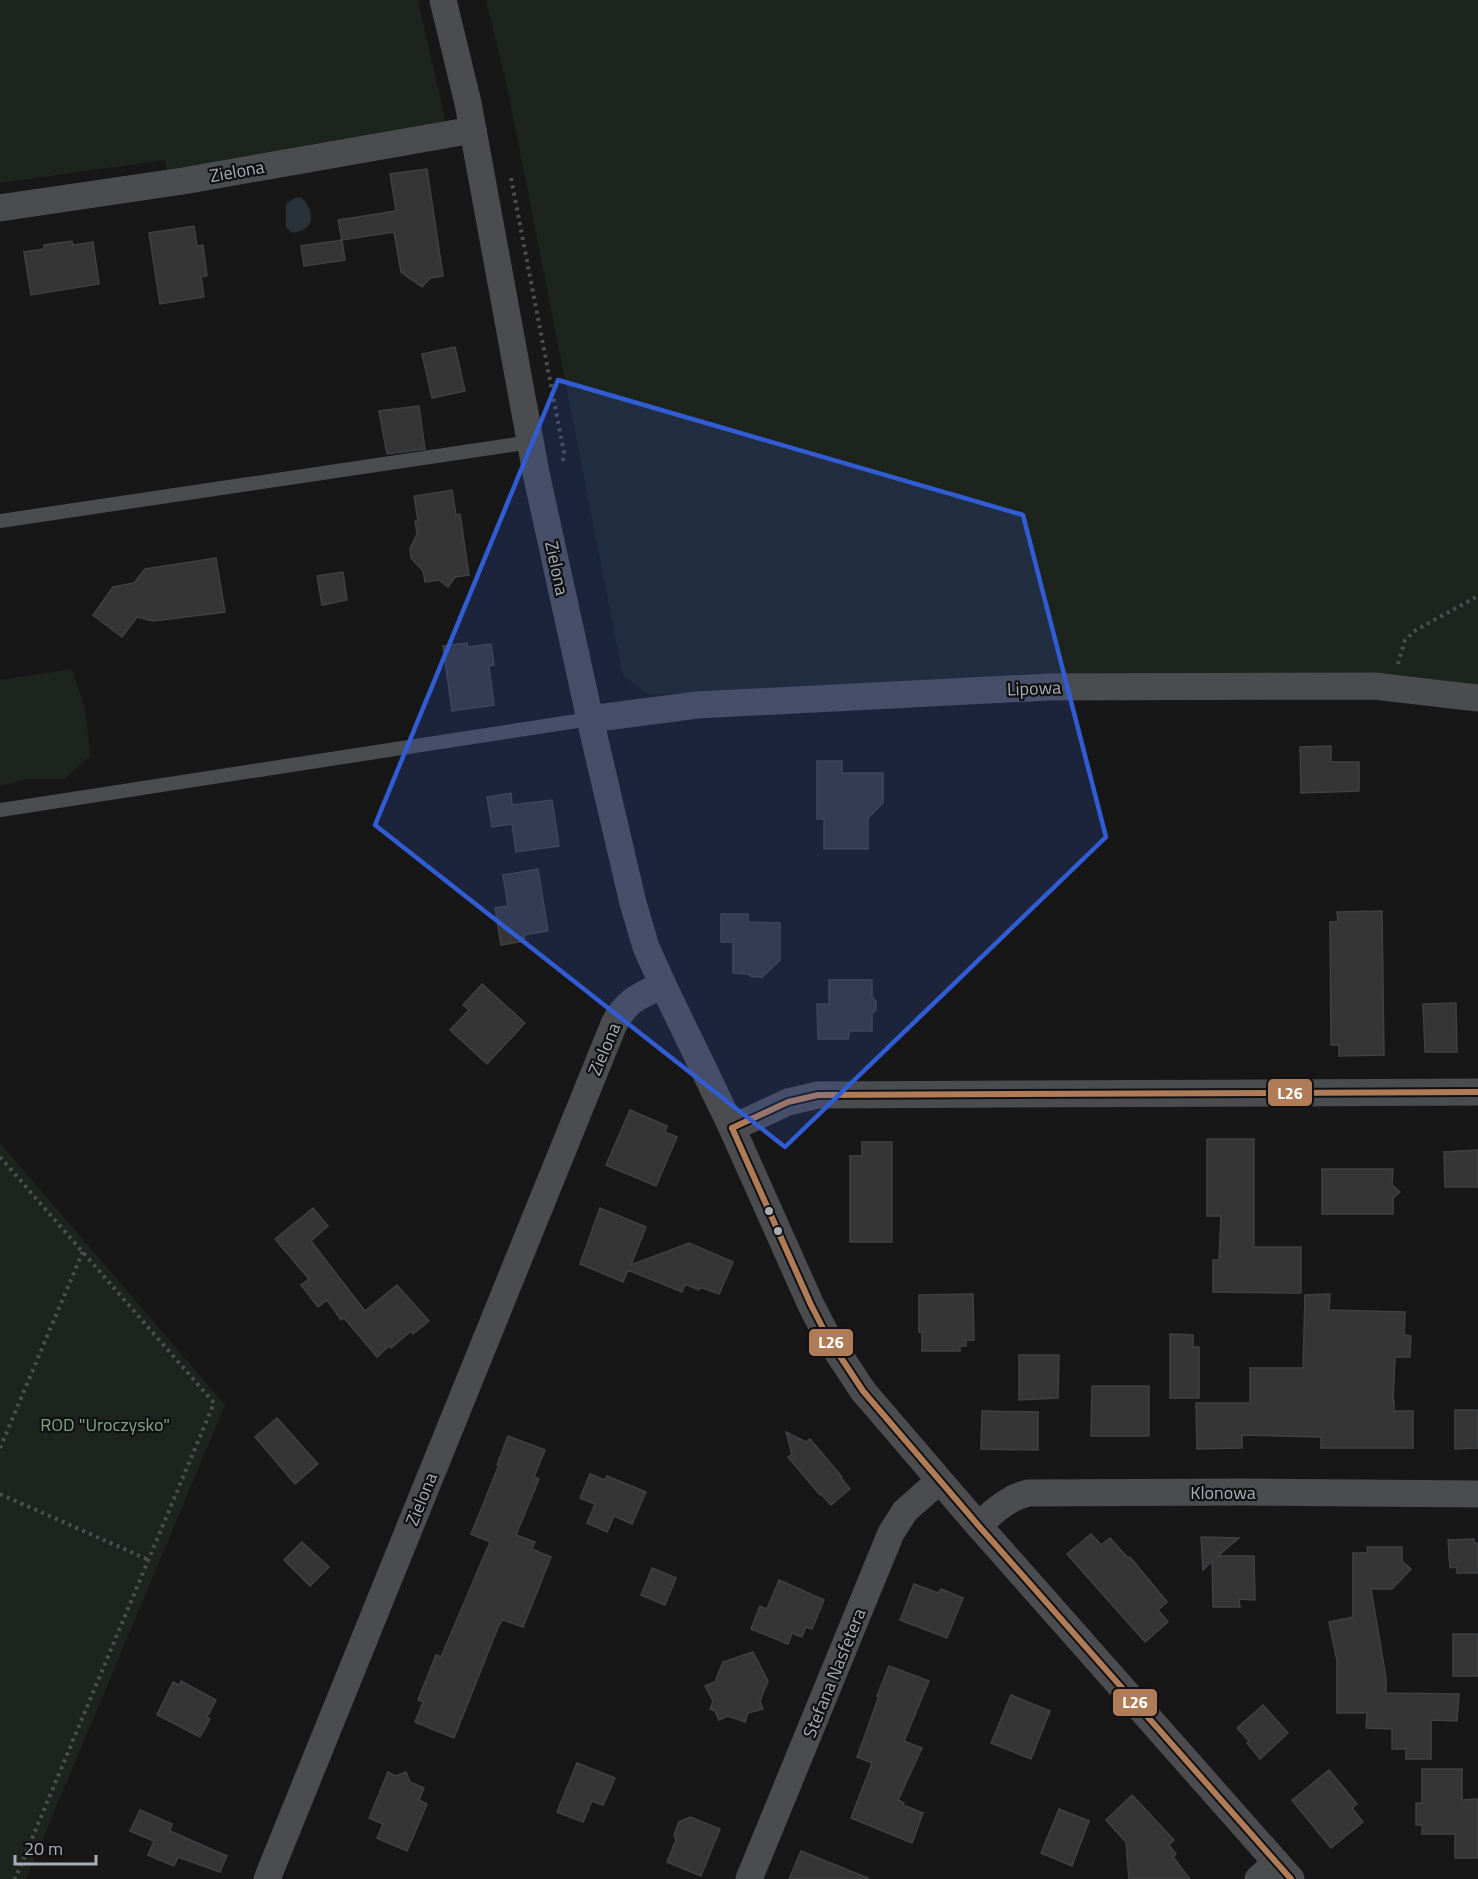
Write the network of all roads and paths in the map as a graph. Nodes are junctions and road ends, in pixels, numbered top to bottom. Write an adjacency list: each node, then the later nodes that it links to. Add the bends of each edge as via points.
1 (443, 0): 2 (street, Zielona)
2 (473, 130): 3 (street, Zielona, via 183,181); 4 (street, Zielona)
3 (0, 208)
4 (531, 442): 5 (lane); 9 (street, Zielona)
5 (0, 521)
6 (1478, 596): 7 (path, via 1416,630 1405,640 1398,664)
7 (1374, 686): 8 (street, Lipowa); 9 (street, Lipowa, via 1049,687 697,705)
8 (1478, 698)
9 (590, 719): 10 (lane); 11 (street, Zielona, via 633,903)
10 (0, 810)
11 (663, 985): 13 (street); 24 (street, Zielona, via 626,1004 614,1024)
12 (1478, 1092): 13 (street, via 818,1095 788,1102)
13 (732, 1128): 17 (street, via 828,1338 863,1391)
14 (0, 1157): 15 (path)
15 (83, 1251): 16 (path); 21 (path, via 214,1403)
16 (0, 1448)
17 (939, 1481): 20 (street); 25 (street, Stefana Nasfetera, via 905,1511 891,1533)
18 (0, 1494): 21 (path)
19 (1478, 1494): 20 (street, Klonowa, via 1028,1493 1006,1502)
20 (978, 1525): 22 (street)
21 (149, 1560): 23 (path)
22 (1275, 1874)
23 (15, 1879)
24 (267, 1879)
25 (749, 1879)

